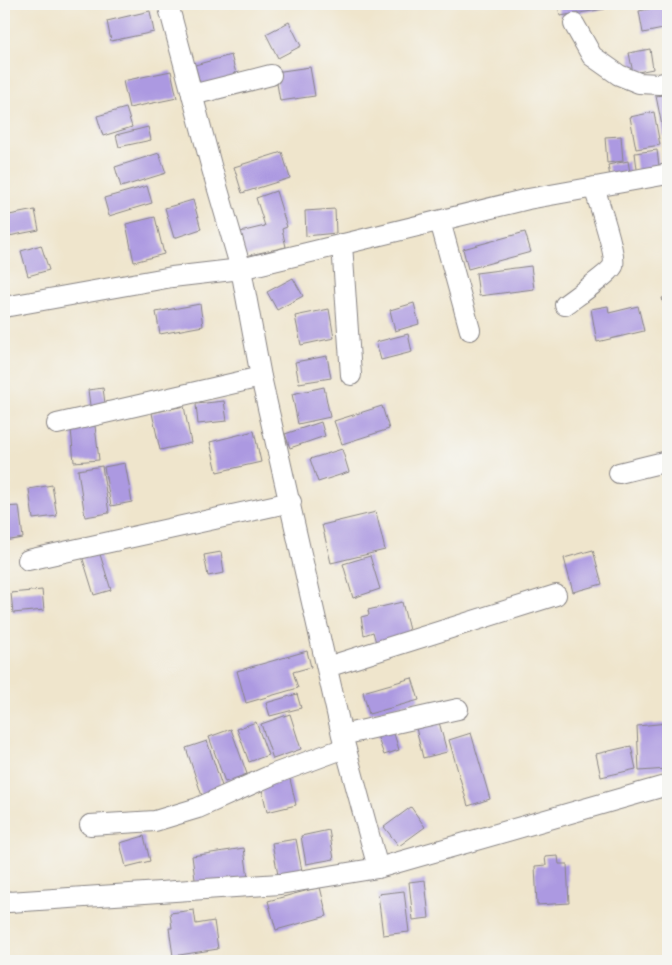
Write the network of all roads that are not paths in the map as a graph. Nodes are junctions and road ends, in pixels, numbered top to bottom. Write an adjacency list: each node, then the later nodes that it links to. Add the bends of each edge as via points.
1 (168, 4): 5 (street)
2 (574, 24): 4 (street, via 592,56 619,75 639,82)
3 (272, 75): 5 (street)
4 (668, 82)
5 (192, 95): 10 (street)
6 (668, 174): 7 (street)
7 (594, 187): 8 (street); 12 (street, via 605,221 612,266 603,277)
8 (440, 220): 9 (street); 13 (street)
9 (342, 244): 10 (street); 14 (street)
10 (241, 269): 11 (street, via 172,277); 15 (street)
11 (4, 306)
12 (565, 306)
13 (470, 330)
14 (351, 375)
15 (261, 377): 16 (street); 19 (street)
16 (57, 424)
17 (668, 462): 18 (street)
18 (619, 473)
19 (290, 502): 20 (street); 22 (street)
20 (28, 560)
21 (556, 595): 22 (street)
22 (327, 667): 24 (street)
23 (458, 709): 24 (street)
24 (343, 742): 26 (street, via 198,808 155,821); 27 (street)
25 (668, 785): 27 (street)
26 (90, 825)
27 (378, 868): 28 (street, via 280,884)
28 (4, 900)

